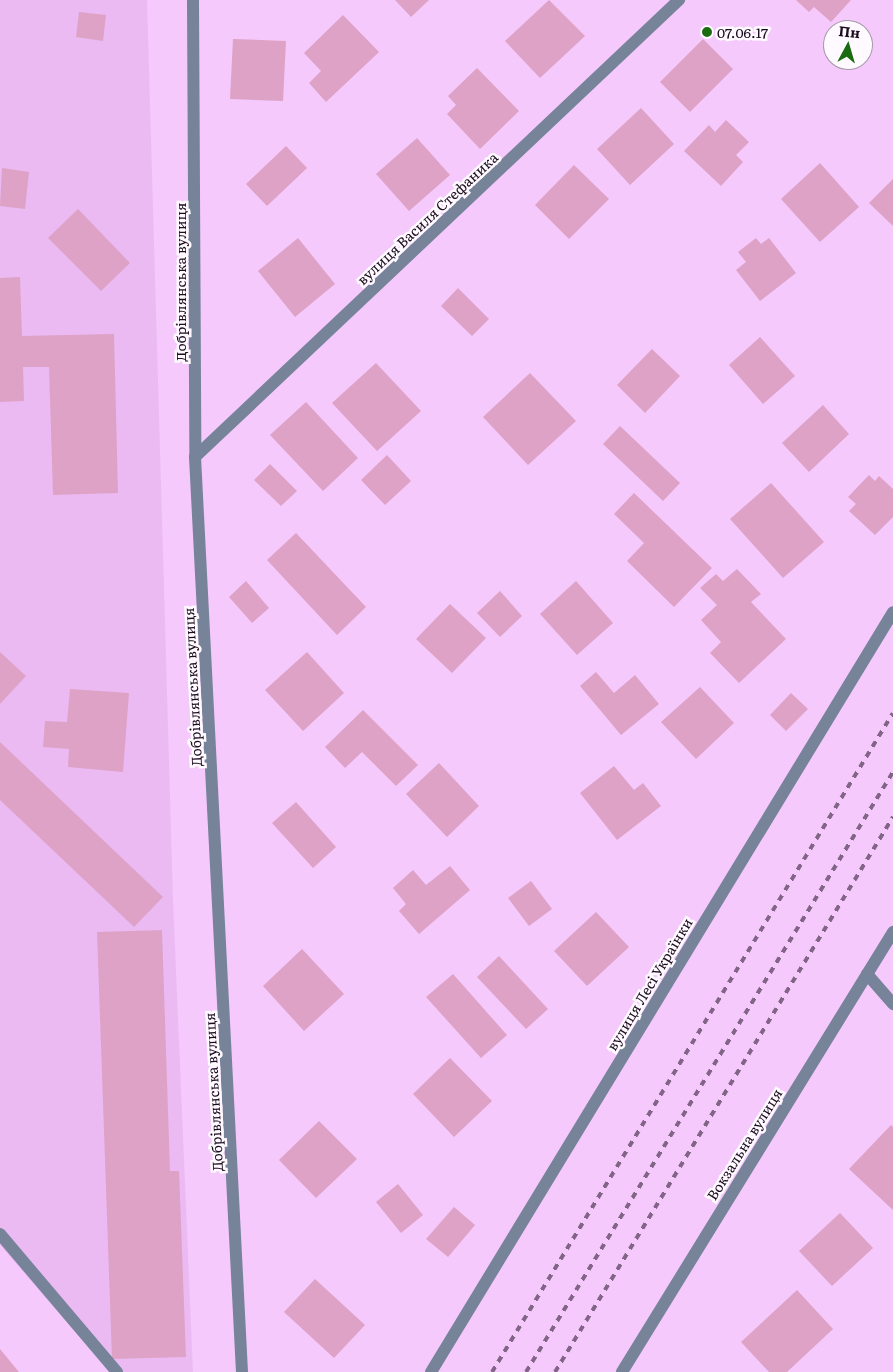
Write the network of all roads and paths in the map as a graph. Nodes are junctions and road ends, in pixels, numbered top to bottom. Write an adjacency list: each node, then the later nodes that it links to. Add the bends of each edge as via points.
1 (193, 0): 3 (street, Добрівлянська вулиця)
2 (679, 0): 3 (street, вулиця Василя Стефаника)
3 (196, 457): 10 (street, Добрівлянська вулиця)
4 (893, 612): 11 (street, вулиця Лесі Українки)
5 (893, 932): 6 (street, Вокзальна вулиця)
6 (867, 974): 7 (street); 12 (street, Вокзальна вулиця)
7 (893, 1004)
8 (0, 1234): 9 (street)
9 (116, 1372)
10 (242, 1372)
11 (431, 1372)
12 (622, 1372)

